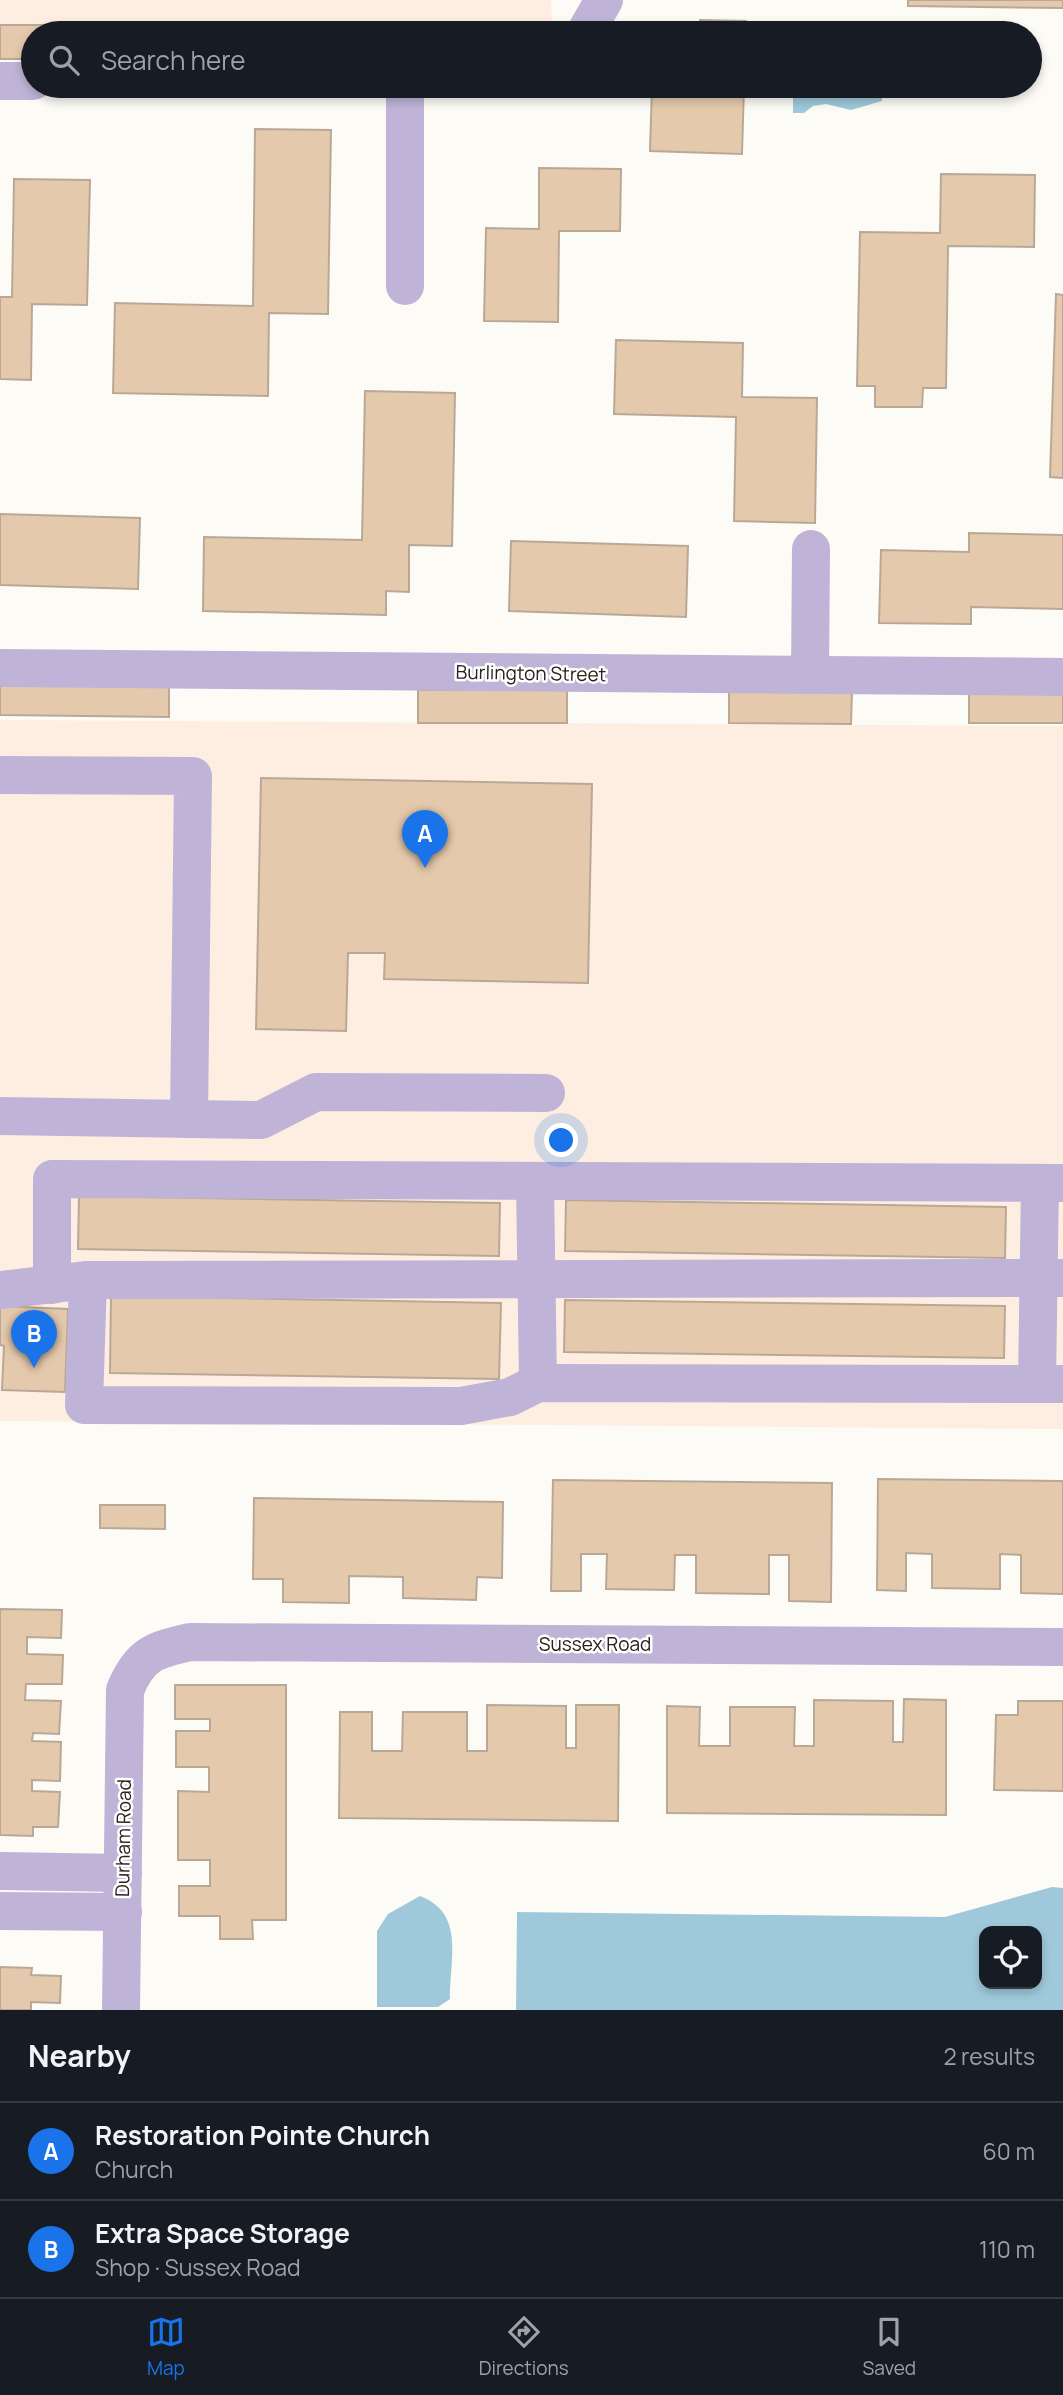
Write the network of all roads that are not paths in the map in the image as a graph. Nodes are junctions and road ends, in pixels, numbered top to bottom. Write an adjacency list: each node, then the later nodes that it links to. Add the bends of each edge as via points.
1 (604, 0): 2 (street)
2 (591, 21)
3 (0, 81): 4 (street)
4 (21, 81)
5 (405, 98): 6 (street)
6 (405, 286)
7 (811, 549): 9 (street)
8 (0, 668): 9 (street, Burlington Street)
9 (810, 675): 10 (street, Burlington Street)
10 (1063, 677)
11 (0, 775): 14 (street, via 194,776)
12 (545, 1093): 14 (street, via 316,1092 261,1121)
13 (0, 1116): 14 (street)
14 (189, 1119)
15 (535, 1182): 16 (street); 17 (street); 19 (street, via 51,1179)
16 (1051, 1183): 18 (street)
17 (534, 1278): 18 (street); 19 (street); 21 (street)
18 (1050, 1278): 22 (street)
19 (70, 1283): 20 (street); 21 (street, via 84,1405 461,1406 510,1398)
20 (0, 1290)
21 (538, 1383): 22 (street)
22 (1050, 1384)
23 (1063, 1647): 24 (street, Sussex Road, via 190,1642 156,1650)
24 (134, 1668): 26 (street, Durham Road, via 125,1690)
25 (0, 1871): 26 (street)
26 (123, 1873): 28 (street, Durham Road)
27 (0, 1911): 28 (street)
28 (122, 1912): 29 (street, Durham Road)
29 (121, 2010)

